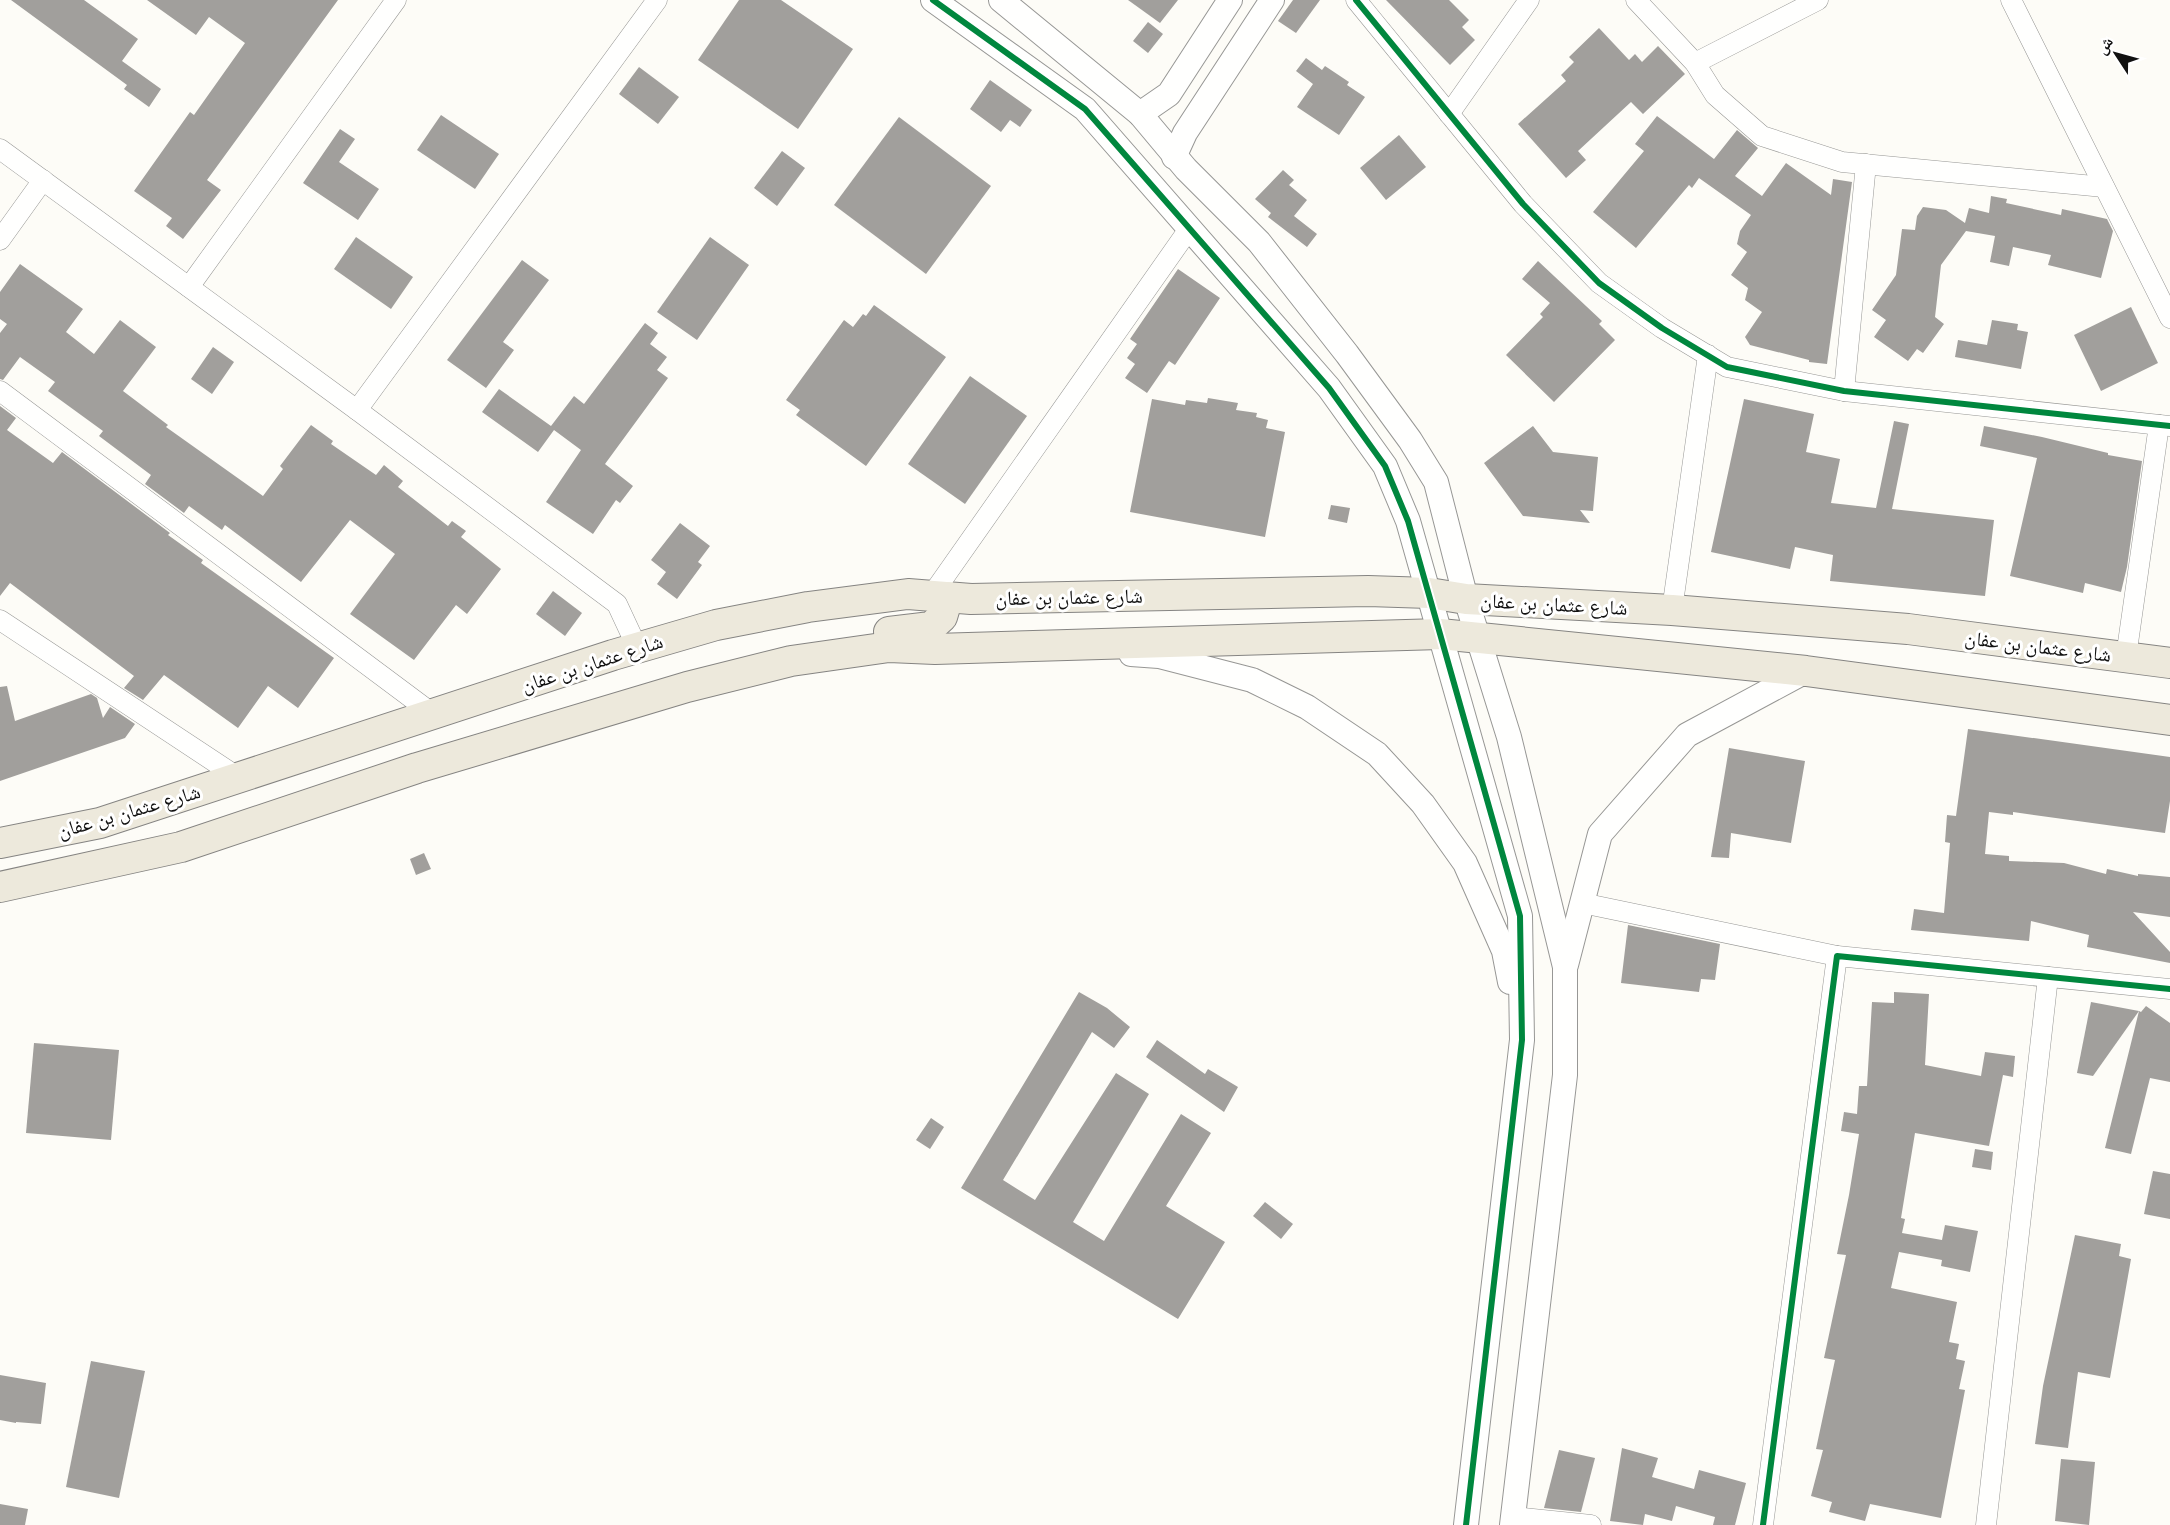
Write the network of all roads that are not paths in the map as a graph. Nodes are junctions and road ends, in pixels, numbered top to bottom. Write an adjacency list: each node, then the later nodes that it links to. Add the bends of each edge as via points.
1 (396, 0): 22 (street)
2 (657, 0): 27 (street)
3 (933, 0): 20 (street, via 1085,109)
4 (1001, 0): 13 (street)
5 (1230, 0): 13 (street, via 1169,94)
6 (1272, 0): 16 (street, via 1185,133)
7 (1356, 0): 14 (street)
8 (1528, 0): 14 (street)
9 (1636, 0): 12 (street)
10 (1818, 0): 12 (street)
11 (2011, 0): 19 (street)
12 (1695, 63): 17 (street, via 1715,95 1762,136 1842,162)
13 (1140, 114): 16 (street)
14 (1449, 114): 24 (street, via 1523,204 1599,282)
15 (0, 149): 18 (street)
16 (1174, 157): 31 (street, via 1259,242 1410,440 1436,482)
17 (1866, 164): 19 (street); 26 (street)
18 (43, 180): 21 (street); 22 (street)
19 (2104, 187): 23 (street)
20 (1189, 230): 29 (street, via 1329,388 1385,466 1408,521); 30 (street)
21 (0, 240)
22 (189, 287): 27 (street)
23 (2170, 318)
24 (1707, 355): 26 (street, via 1727,367); 32 (street)
25 (0, 391): 42 (street)
26 (1844, 391): 28 (street)
27 (357, 410): 37 (street, via 617,604)
28 (2165, 426): 38 (street)
29 (1429, 592): 30 (main road, شارع عثمان بن عفان); 31 (main road, شارع عثمان بن عفان); 34 (street)
30 (940, 597): 37 (main road, شارع عثمان بن عفان, via 908,594 808,607 716,625); 41 (main road, via 942,617 931,627 795,642)
31 (1466, 599): 32 (main road, شارع عثمان بن عفان); 35 (street)
32 (1672, 610): 38 (main road, شارع عثمان بن عفان, via 1908,628)
33 (0, 620): 44 (street)
34 (1440, 634): 35 (main road, شارع عثمان بن عفان); 36 (main road, شارع عثمان بن عفان); 54 (street, via 1520,916)
35 (1480, 639): 40 (main road, شارع عثمان بن عفان); 51 (street, via 1509,737)
36 (1018, 645): 41 (main road, شارع عثمان بن عفان, via 889,647 791,661); 54 (street, via 1159,656 1252,680 1307,707 1377,754 1423,804 1465,863 1504,951)
37 (637, 648): 42 (main road, شارع عثمان بن عفان)
38 (2126, 657): 39 (main road, شارع عثمان بن عفان)
39 (2170, 663)
40 (1806, 671): 43 (main road, شارع عثمان بن عفان); 48 (street, via 1687,735 1600,834)
41 (726, 677): 46 (main road, شارع عثمان بن عفان, via 417,768 181,847)
42 (433, 714): 44 (main road, شارع عثمان بن عفان)
43 (2170, 720)
44 (239, 778): 45 (main road, شارع عثمان بن عفان, via 100,823)
45 (0, 843)
46 (61, 874): 47 (main road, شارع عثمان بن عفان); 49 (street)
47 (0, 887)
48 (1582, 903): 50 (street); 51 (street)
49 (0, 906)
50 (1837, 956): 52 (street); 58 (street)
51 (1565, 967): 55 (street, via 1565,1075)
52 (2048, 977): 53 (street); 59 (street)
53 (2170, 989)
54 (1522, 1040): 56 (street)
55 (1513, 1521): 57 (street)
56 (1466, 1525)
57 (1591, 1525)
58 (1762, 1525)
59 (1986, 1525)

